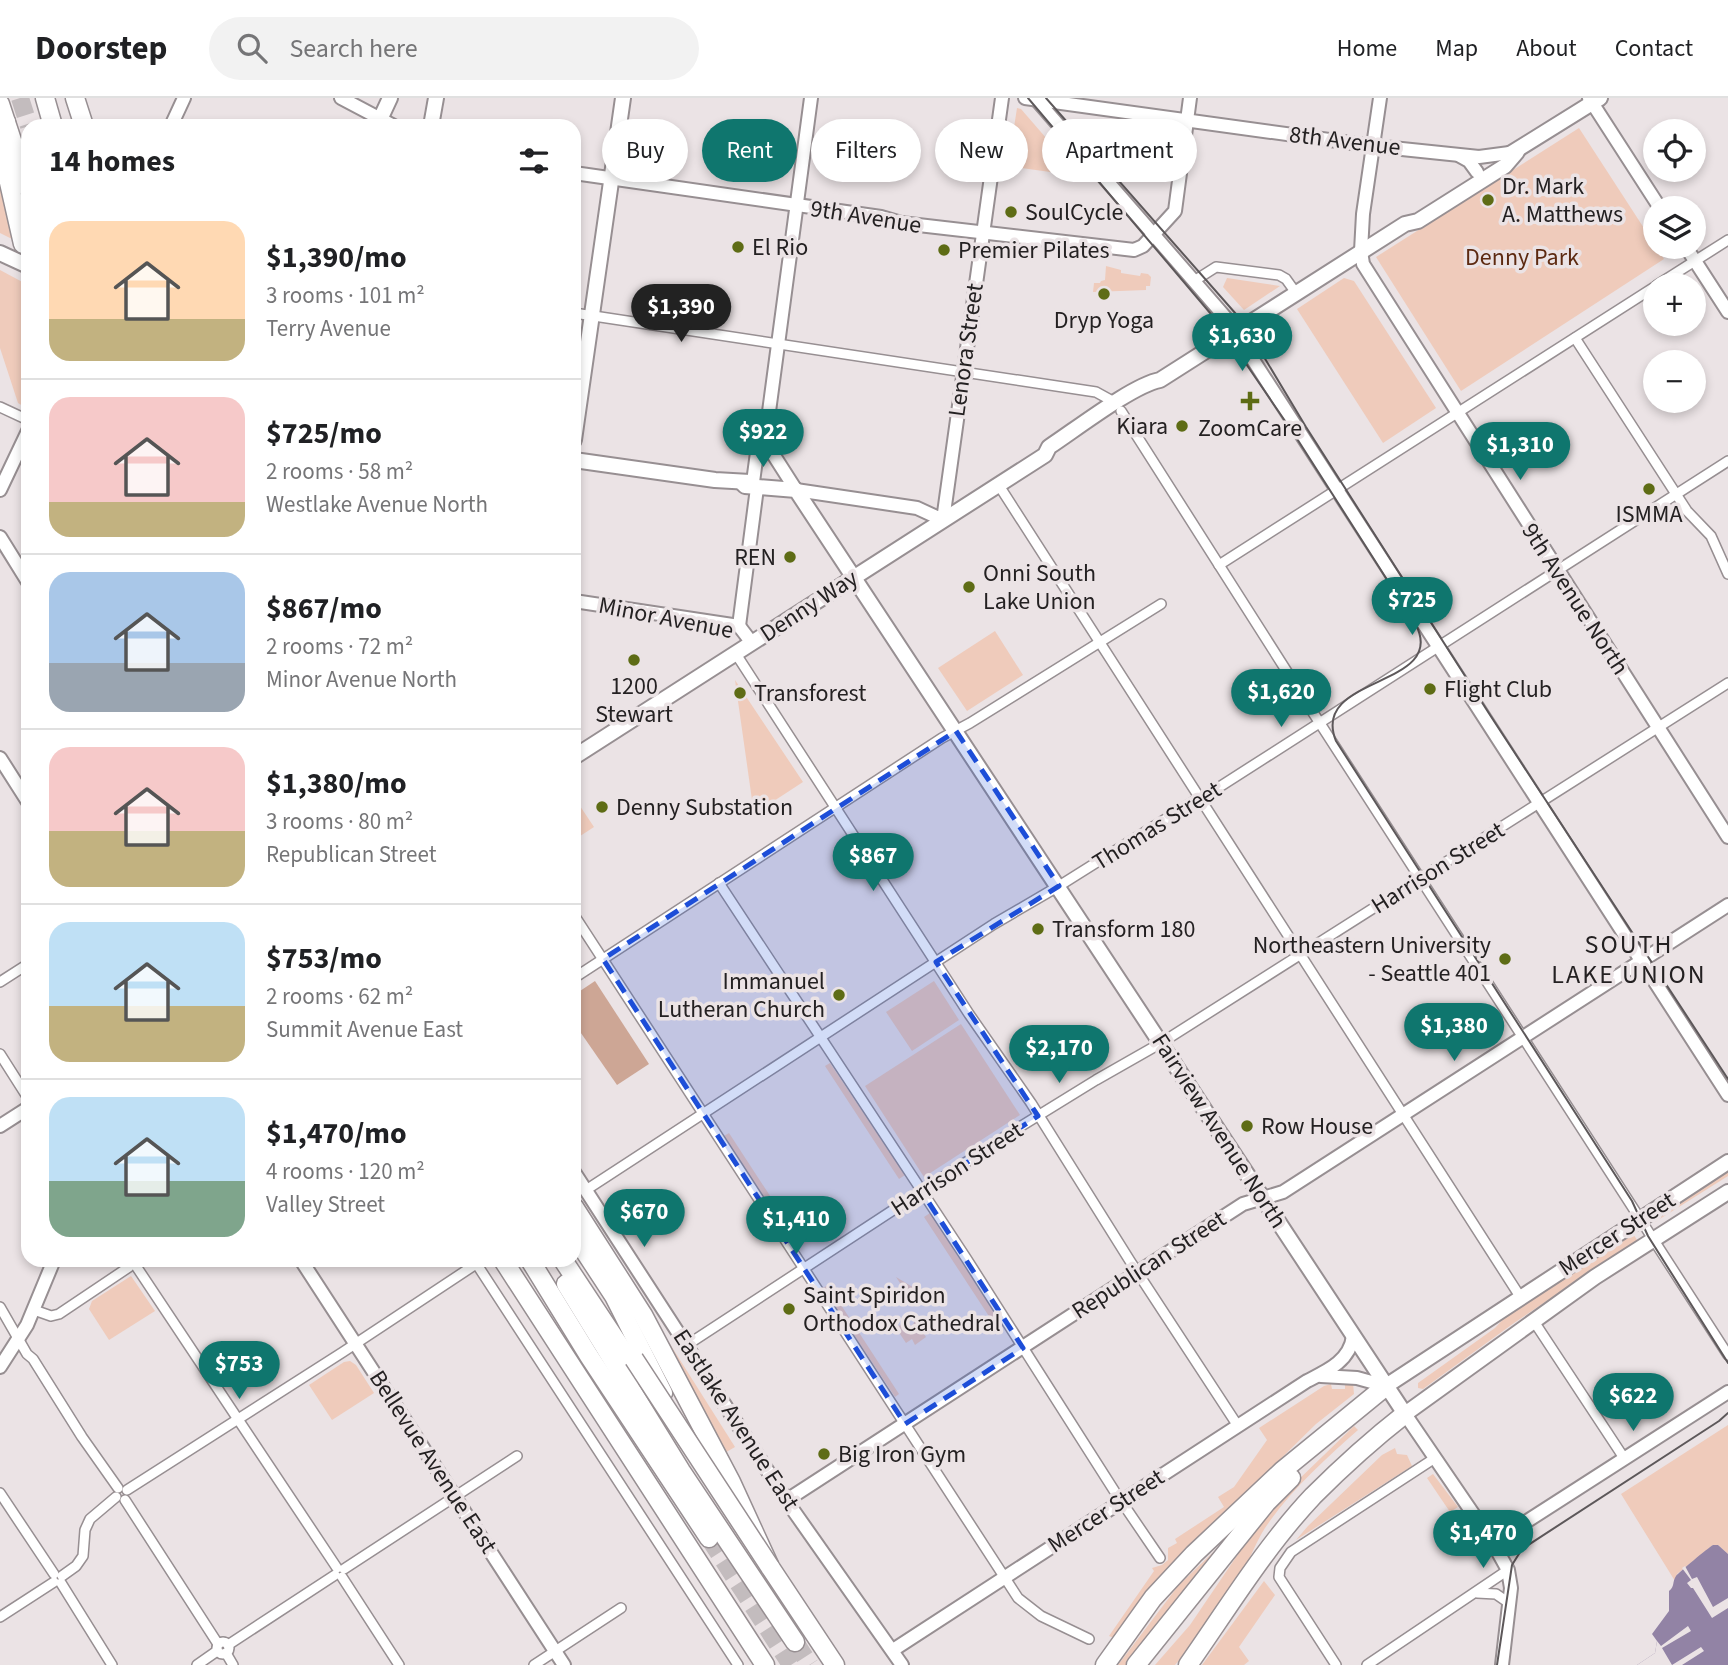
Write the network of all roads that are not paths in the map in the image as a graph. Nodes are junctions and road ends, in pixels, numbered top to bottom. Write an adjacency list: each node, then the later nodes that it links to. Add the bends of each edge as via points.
1 (44, 98): 15 (highway)
2 (75, 98): 16 (highway)
3 (184, 98): 17 (street)
4 (341, 98): 18 (street)
5 (390, 98): 19 (main road)
6 (436, 98): 20 (main road)
7 (623, 98): 21 (main road)
8 (811, 98): 36 (street)
9 (1002, 98): 38 (street, Lenora Street)
10 (1191, 98): 23 (street)
11 (1380, 98): 25 (street)
12 (1032, 99): 22 (street, 8th Avenue); 40 (street)
13 (1593, 100): 26 (main road, Denny Way); 35 (street)
14 (3, 113): 28 (highway); 39 (highway, via 5,165)
15 (51, 119)
16 (82, 119)
17 (174, 119)
18 (376, 119)
19 (385, 119)
20 (432, 119)
21 (620, 119)
22 (1180, 119)
23 (1187, 119)
24 (1197, 121): 25 (street, 8th Avenue)
25 (1373, 146): 27 (street, 8th Avenue); 42 (street)
26 (1517, 152): 27 (street, 8th Avenue, via 1479,157); 29 (main road, Denny Way); 37 (main road, Denny Way, via 1505,166 1418,221)
27 (1457, 154): 29 (street)
28 (21, 168)
29 (1477, 172): 37 (main road, Denny Way, via 1412,214)
30 (581, 174): 31 (street, 9th Avenue)
31 (602, 177)
32 (610, 182): 52 (main road)
33 (639, 182): 36 (street, 9th Avenue)
34 (1179, 182): 40 (street, via 1175,211)
35 (1653, 196)
36 (797, 205): 38 (street, 9th Avenue); 55 (street)
37 (1405, 224): 42 (main road, Denny Way)
38 (984, 232): 40 (street, 9th Avenue, via 1134,250); 56 (street, Lenora Street)
39 (21, 235)
40 (1154, 236): 47 (street)
41 (1728, 240): 44 (street)
42 (1361, 251): 48 (main road, Denny Way); 60 (street, 9th Avenue North, via 1364,266)
43 (0, 253): 45 (main road)
44 (1695, 261): 46 (street); 50 (street)
45 (21, 263)
46 (1676, 273)
47 (1194, 281): 48 (street, via 1210,269 1222,267 1279,275); 53 (street)
48 (1296, 293): 53 (main road, Denny Way)
49 (1643, 294): 54 (street)
50 (1728, 312)
51 (581, 314): 52 (street)
52 (591, 316): 55 (street); 57 (main road)
53 (1236, 332): 59 (main road, Denny Way, via 1160,380 1153,390); 68 (street)
54 (1575, 338): 60 (street); 71 (street)
55 (776, 345): 56 (street); 62 (street)
56 (962, 372): 59 (street, via 1096,392); 72 (street, Lenora Street)
57 (581, 389)
58 (0, 407): 61 (street)
59 (1119, 407): 67 (main road, Denny Way, via 1054,454 1045,454); 74 (street)
60 (1457, 413): 68 (street); 75 (street, 9th Avenue North)
61 (21, 417)
62 (766, 434): 66 (street, via 758,445); 70 (street)
63 (21, 446): 69 (street)
64 (581, 461): 66 (main road)
65 (1728, 461): 71 (street, Thomas Street)
66 (751, 484): 70 (main road); 81 (street)
67 (998, 484): 72 (main road, Denny Way); 83 (street)
68 (1337, 489): 74 (street); 84 (street)
69 (0, 490)
70 (796, 490): 72 (street, via 917,508); 78 (main road, Fairview Avenue North)
71 (1677, 494): 75 (street, Thomas Street); 77 (street, via 1711,536)
72 (943, 520): 78 (main road, Denny Way)
73 (0, 537): 76 (street)
74 (1219, 565): 87 (street)
75 (1557, 570): 84 (street, Thomas Street); 88 (street, 9th Avenue North)
76 (21, 571)
77 (1728, 574)
78 (854, 578): 82 (main road, Denny Way); 89 (main road, Fairview Avenue North)
79 (581, 602): 81 (street, Minor Avenue)
80 (1161, 604): 83 (street)
81 (739, 626): 82 (street, Minor Avenue)
82 (752, 643): 85 (main road, Denny Way)
83 (1100, 643): 89 (street); 93 (street)
84 (1438, 647): 87 (street, Thomas Street); 94 (street)
85 (736, 654): 90 (main road, Denny Way); 95 (street)
86 (1728, 683): 88 (street, Harrison Street)
87 (1319, 722): 93 (street, Thomas Street); 97 (street)
88 (1658, 728): 94 (street, Harrison Street); 96 (street, 9th Avenue North)
89 (956, 731): 95 (street); 99 (main road, Fairview Avenue North)
90 (581, 747)
91 (0, 758): 92 (street)
92 (21, 791)
93 (1199, 799): 99 (street, Thomas Street); 102 (street)
94 (1539, 805): 97 (street, Harrison Street); 105 (street)
95 (835, 807): 98 (street); 104 (street)
96 (1728, 837)
97 (1421, 878): 102 (street, Harrison Street); 110 (street)
98 (719, 883): 103 (street); 109 (street)
99 (1059, 886): 104 (street, Thomas Street); 111 (main road, Fairview Avenue North)
100 (1728, 905): 105 (street, Republican Street)
101 (581, 926): 103 (street)
102 (1300, 954): 111 (street, Harrison Street); 117 (street)
103 (603, 959): 107 (street); 116 (street)
104 (936, 962): 109 (street, Thomas Street); 118 (street)
105 (1641, 962): 110 (street, Republican Street); 114 (street)
106 (21, 968): 108 (street)
107 (581, 973)
108 (0, 982)
109 (820, 1038): 116 (street, Thomas Street); 123 (street)
110 (1523, 1038): 117 (street, Republican Street); 127 (street)
111 (1161, 1043): 118 (street, Harrison Street); 125 (main road, Fairview Avenue North)
112 (0, 1054): 113 (street)
113 (21, 1087)
114 (1728, 1095)
115 (21, 1112): 119 (street)
116 (703, 1114): 122 (street, Thomas Street); 141 (street)
117 (1404, 1115): 125 (street, Republican Street, via 1283,1192); 143 (street)
118 (1038, 1116): 123 (street, Harrison Street); 142 (street)
119 (0, 1126)
120 (1728, 1163): 127 (main road, Mercer Street)
121 (581, 1182): 122 (street, Eastlake Avenue East)
122 (586, 1190): 150 (street, Eastlake Avenue East)
123 (922, 1192): 141 (street, Harrison Street); 151 (street)
124 (1728, 1192): 128 (main road, Mercer Street)
125 (1262, 1198): 142 (street, Republican Street, via 1243,1204); 147 (main road, Fairview Avenue North)
126 (581, 1218): 174 (highway, bridge, via 658,1342)
127 (1639, 1219): 128 (street); 143 (main road, Mercer Street)
128 (1653, 1240): 146 (main road, Mercer Street); 152 (street)
129 (581, 1246): 162 (highway, via 614,1296)
130 (51, 1267): 145 (street)
131 (129, 1267): 145 (street, via 57,1315)
132 (137, 1267): 158 (street)
133 (306, 1267): 149 (street, Bellevue Avenue East)
134 (468, 1267): 149 (street)
135 (478, 1267): 194 (street)
136 (508, 1267): 195 (highway)
137 (534, 1267): 171 (highway, via 589,1356)
138 (555, 1267): 171 (highway)
139 (568, 1267): 162 (highway)
140 (574, 1267): 174 (highway, bridge)
141 (804, 1269): 150 (street, Harrison Street); 159 (street)
142 (1138, 1273): 151 (street, Republican Street); 160 (street)
143 (1521, 1298): 155 (main road, Mercer Street)
144 (0, 1307): 148 (street)
145 (34, 1310): 148 (street)
146 (1533, 1320): 157 (main road, Mercer Street); 165 (street)
147 (1353, 1336): 154 (street, Mercer Street, via 1346,1357); 155 (main road, Fairview Avenue North)
148 (19, 1339): 153 (street); 167 (street)
149 (356, 1344): 158 (street); 168 (street, Bellevue Avenue East)
150 (687, 1345): 169 (street, Eastlake Avenue East)
151 (1023, 1348): 159 (street, Republican Street); 170 (street)
152 (1728, 1355)
153 (0, 1367)
154 (1321, 1376): 155 (street); 160 (street, Mercer Street)
155 (1386, 1386): 157 (main road, Fairview Avenue North); 161 (highway)
156 (1728, 1392): 165 (street)
157 (1405, 1414): 164 (street, Fairview Avenue North); 200 (highway, via 1314,1496)
158 (238, 1420): 167 (street); 176 (street)
159 (905, 1424): 169 (street, Republican Street); 177 (street)
160 (1238, 1426): 170 (street, Mercer Street)
161 (1325, 1434): 198 (highway, via 1171,1578); 199 (highway)
162 (688, 1448): 196 (highway)
163 (517, 1455): 168 (street)
164 (1436, 1458): 172 (street, Fairview Avenue North); 201 (street, via 1291,1552 1280,1568 1279,1577)
165 (1624, 1458): 172 (street)
166 (0, 1493): 178 (street)
167 (122, 1494): 178 (street, via 90,1519 83,1556); 185 (street)
168 (455, 1497): 176 (street); 187 (street, Bellevue Avenue East)
169 (787, 1500): 186 (street, Eastlake Avenue East)
170 (1121, 1502): 173 (street); 177 (street, Mercer Street)
171 (717, 1538): 184 (highway)
172 (1493, 1543): 175 (street, Fairview Avenue North)
173 (1160, 1558)
174 (770, 1567): 196 (highway)
175 (1508, 1570): 179 (street); 180 (street, Fairview Avenue North)
176 (340, 1572): 185 (street); 191 (street)
177 (1004, 1577): 183 (street, via 1028,1608); 186 (street, Mercer Street)
178 (58, 1579): 182 (street); 188 (street)
179 (1475, 1593): 180 (street, via 1496,1594); 202 (street)
180 (1509, 1602): 203 (street, Fairview Avenue North)
181 (621, 1608): 187 (street)
182 (0, 1617)
183 (1089, 1639)
184 (795, 1642)
185 (222, 1648): 189 (street); 190 (street)
186 (893, 1650): 197 (street, Eastlake Avenue East)
187 (555, 1651): 192 (street); 193 (street, Bellevue Avenue East)
188 (112, 1665)
189 (197, 1665)
190 (233, 1665)
191 (399, 1665)
192 (534, 1665)
193 (564, 1665)
194 (738, 1665)
195 (765, 1665)
196 (832, 1665)
197 (902, 1665)
198 (1105, 1665)
199 (1136, 1665)
200 (1186, 1665)
201 (1336, 1665)
202 (1367, 1665)
203 (1502, 1665)

